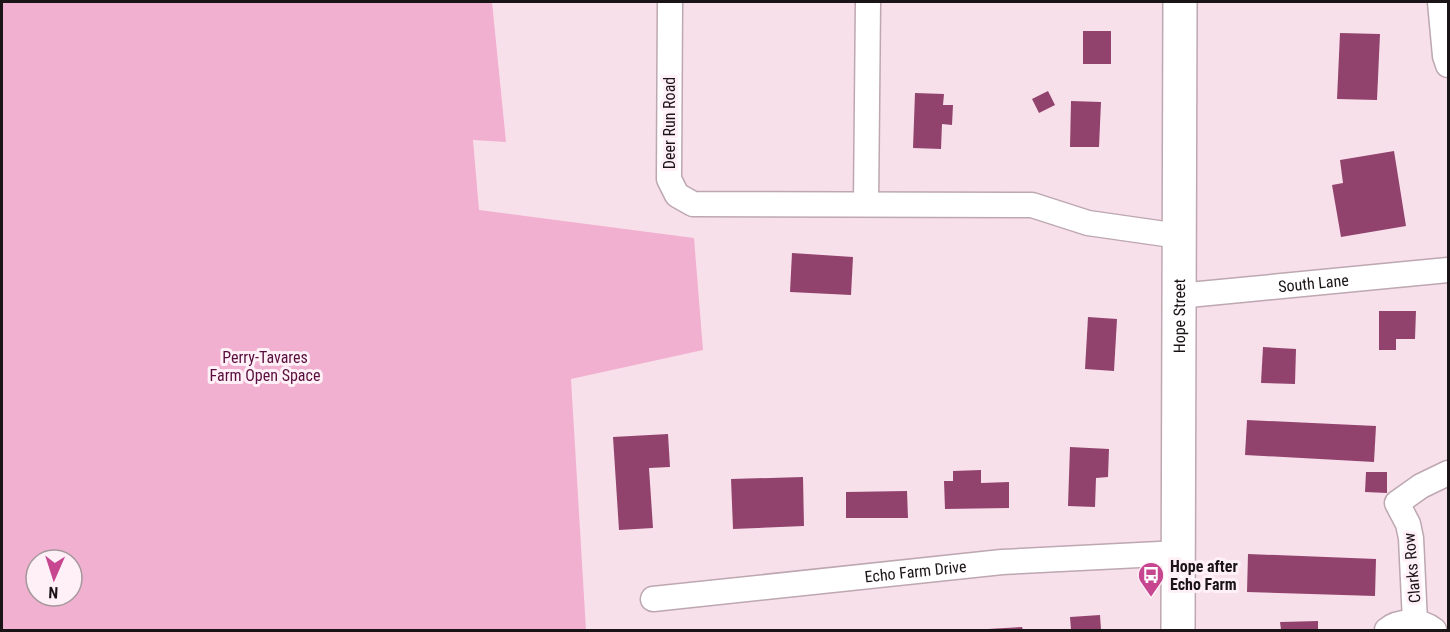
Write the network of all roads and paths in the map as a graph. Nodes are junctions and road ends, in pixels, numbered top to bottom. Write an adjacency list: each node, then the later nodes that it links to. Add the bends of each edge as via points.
1 (670, 2): 6 (street, Deer Run Road, via 669,179 677,195 693,204)
2 (868, 2): 6 (street)
3 (1180, 2): 7 (main road, Hope Street)
4 (1440, 2): 5 (street)
5 (1449, 65)
6 (866, 203): 7 (street, Deer Run Road, via 1032,205 1088,223)
7 (1179, 236): 9 (main road, Hope Street)
8 (1449, 270): 9 (street, South Lane)
9 (1178, 296): 11 (main road, Hope Street)
10 (1449, 473): 13 (street, Clarks Row, via 1397,503 1408,524)
11 (1179, 553): 12 (street, Echo Farm Drive, via 1002,562); 14 (main road, Hope Street)
12 (653, 599)
13 (1425, 626): 15 (street, Clarks Row, via 1392,625)
14 (1178, 630)
15 (1387, 630)

